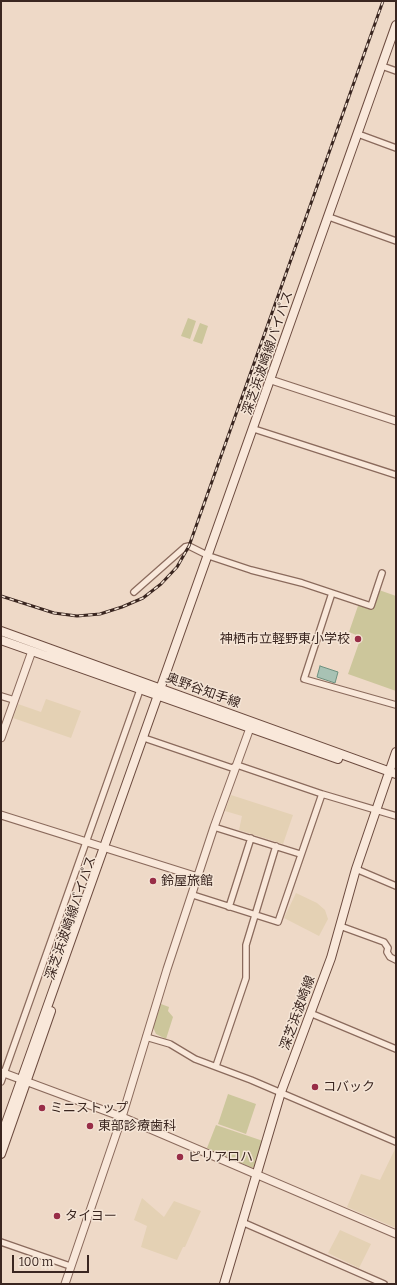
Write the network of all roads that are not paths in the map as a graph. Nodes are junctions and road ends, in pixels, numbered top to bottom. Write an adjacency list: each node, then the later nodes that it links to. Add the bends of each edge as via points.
1 (396, 25): 2 (main road, 深芝浜波崎線バイパス)
2 (382, 66): 3 (street); 4 (main road, 深芝浜波崎線バイパス)
3 (396, 71)
4 (358, 134): 5 (street); 6 (main road, 深芝浜波崎線バイパス)
5 (396, 148)
6 (329, 217): 7 (street); 8 (main road, 深芝浜波崎線バイパス)
7 (396, 241)
8 (271, 380): 9 (street); 10 (main road, 深芝浜波崎線バイパス)
9 (396, 421)
10 (254, 429): 11 (street); 12 (main road, 深芝浜波崎線バイパス)
11 (396, 475)
12 (209, 556): 14 (street, via 189,546 185,547); 15 (street); 19 (main road, 深芝浜波崎線バイパス)
13 (382, 573): 15 (street, via 371,606)
14 (134, 592)
15 (332, 593): 24 (street, via 304,680)
16 (1, 632): 19 (main road, 奥野谷知手線)
17 (1, 640): 18 (main road, 奥野谷知手線)
18 (32, 652): 20 (main road, 奥野谷知手線); 23 (street)
19 (161, 689): 22 (main road, 深芝浜波崎線バイパス); 30 (main road, 奥野谷知手線)
20 (140, 690): 22 (main road, 奥野谷知手線); 38 (street)
21 (1, 696): 23 (street)
22 (159, 697): 25 (main road, 奥野谷知手線); 27 (main road, 深芝浜波崎線バイパス); 40 (main road, 深芝浜波崎線バイパス)
23 (14, 700): 26 (street)
24 (396, 705)
25 (250, 728): 29 (street); 30 (main road, 奥野谷知手線)
26 (1, 735)
27 (147, 739): 29 (street, via 232,768); 40 (main road, 深芝浜波崎線バイパス)
28 (396, 752): 30 (main road, 深芝浜波崎線)
29 (237, 765): 32 (street); 36 (street)
30 (390, 774): 31 (main road, 奥野谷知手線); 33 (main road, 深芝浜波崎線)
31 (396, 780)
32 (322, 794): 33 (street); 41 (street)
33 (375, 809): 35 (street); 42 (main road, 深芝浜波崎線)
34 (1, 815): 38 (street)
35 (396, 816)
36 (214, 827): 37 (street); 43 (street)
37 (251, 838): 39 (street); 46 (street)
38 (85, 842): 40 (street); 54 (street)
39 (276, 846): 41 (street); 47 (street)
40 (106, 847): 43 (street); 55 (main road, 深芝浜波崎線バイパス)
41 (300, 854): 47 (street, via 278,922)
42 (356, 869): 44 (street); 48 (main road, 深芝浜波崎線)
43 (198, 877): 45 (street)
44 (396, 886)
45 (193, 896): 46 (street); 51 (street)
46 (229, 907): 47 (street)
47 (254, 915): 53 (street, via 246,945 246,978)
48 (340, 926): 49 (street, via 384,942 390,957); 50 (main road, 深芝浜波崎線)
49 (396, 960)
50 (310, 1013): 52 (street); 57 (main road, 深芝浜波崎線)
51 (146, 1037): 53 (street, via 170,1044 195,1059); 58 (street)
52 (396, 1049)
53 (216, 1066): 57 (street)
54 (2, 1073): 55 (street); 56 (street)
55 (24, 1081): 58 (street); 59 (main road, 深芝浜波崎線バイパス); 61 (main road, 深芝浜波崎線バイパス)
56 (1, 1082)
57 (281, 1092): 60 (street); 62 (main road, 深芝浜波崎線)
58 (122, 1117): 62 (street); 66 (street)
59 (1, 1137)
60 (396, 1142)
61 (1, 1154)
62 (257, 1174): 63 (main road, 深芝浜波崎線); 64 (street)
63 (242, 1222): 68 (main road, 深芝浜波崎線); 69 (street)
64 (396, 1234)
65 (1, 1242): 66 (street)
66 (70, 1266): 67 (street)
67 (65, 1284)
68 (224, 1284)
69 (384, 1284)

